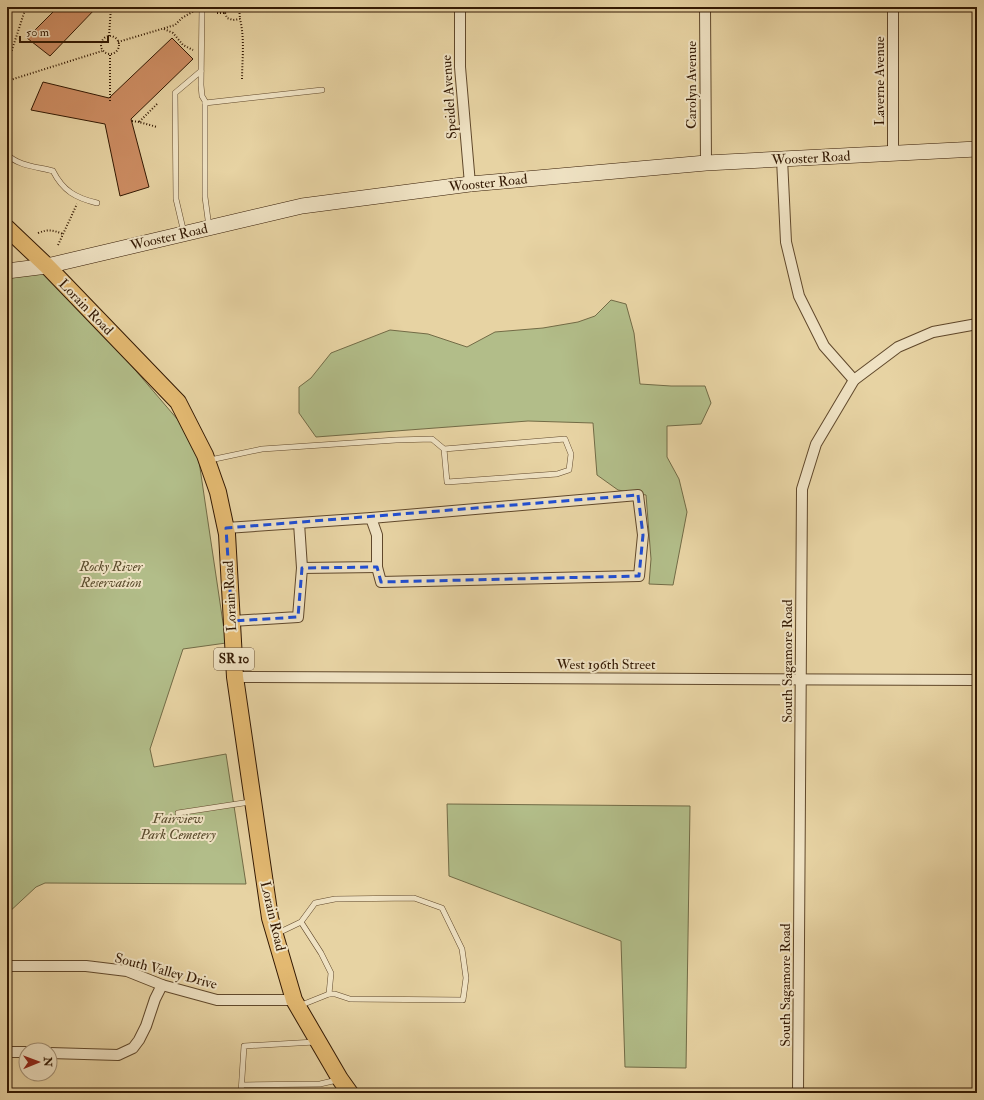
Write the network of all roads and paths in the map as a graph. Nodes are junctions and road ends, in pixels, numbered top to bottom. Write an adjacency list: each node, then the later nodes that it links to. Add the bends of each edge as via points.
1 (26, 7): 19 (path)
2 (111, 7): 14 (path)
3 (202, 7): 20 (lane)
4 (232, 7): 11 (path)
5 (239, 7): 12 (path)
6 (460, 7): 35 (street, Speidel Avenue, via 460,67)
7 (705, 7): 34 (street, Carolyn Avenue)
8 (894, 7): 32 (street, Laverne Avenue)
9 (195, 10): 13 (path, via 175,25)
10 (217, 13): 11 (path)
11 (225, 13): 12 (path, via 227,18)
12 (240, 19): 22 (path, via 244,33)
13 (162, 29): 15 (path); 16 (path, via 173,33 183,45)
14 (109, 36): 15 (path, via 115,37); 17 (path, via 101,41)
15 (118, 42): 18 (path, via 118,50)
16 (195, 50)
17 (102, 51): 18 (path); 21 (path)
18 (110, 54): 24 (path)
19 (7, 65)
20 (201, 71): 25 (lane, via 202,96); 42 (lane, via 175,93 176,199)
21 (7, 81)
22 (242, 81)
23 (322, 90): 25 (lane)
24 (110, 101)
25 (205, 103): 39 (lane, via 205,197)
26 (157, 104): 28 (path)
27 (132, 121): 28 (path)
28 (139, 122): 29 (path)
29 (157, 127)
30 (977, 150): 32 (main road, Wooster Road)
31 (7, 154): 36 (lane, via 22,163 53,171 64,187)
32 (893, 155): 33 (main road, Wooster Road)
33 (782, 159): 34 (main road, Wooster Road); 47 (street, via 786,242 799,296 824,346)
34 (706, 163): 35 (main road, Wooster Road)
35 (470, 184): 39 (main road, Wooster Road, via 302,206)
36 (80, 197): 37 (lane); 41 (path)
37 (97, 203)
38 (7, 228): 44 (main road, Lorain Road / SR 10)
39 (209, 228): 42 (main road, Wooster Road)
40 (38, 233): 41 (path, via 52,230)
41 (63, 234): 43 (path)
42 (184, 234): 44 (main road, Wooster Road)
43 (58, 245)
44 (47, 266): 45 (main road, Wooster Road); 49 (main road, Lorain Road / SR 10, via 178,402)
45 (7, 271)
46 (977, 324): 47 (street, South Sagamore Road, via 933,332 898,347)
47 (854, 380): 57 (street, South Sagamore Road, via 816,444 802,489)
48 (444, 449): 48 (lane, via 565,439 571,454 569,470 558,474 447,482); 49 (lane, via 432,439 396,440 262,449)
49 (207, 460): 52 (main road, Lorain Road / SR 10)
50 (371, 518): 51 (street); 53 (street, via 377,535); 53 (street, via 638,495 643,536 639,576 382,582)
51 (299, 523): 52 (street); 54 (street)
52 (226, 528): 55 (main road, Lorain Road / SR 10)
53 (377, 566): 54 (street)
54 (302, 568): 55 (street, via 298,617)
55 (232, 621): 56 (main road, Lorain Road / SR 10)
56 (234, 677): 57 (street, West 196th Street); 59 (main road, Lorain Road / SR 10)
57 (800, 678): 58 (street, West 196th Street); 75 (street, South Sagamore Road)
58 (977, 680)
59 (253, 802): 60 (lane); 62 (main road, Lorain Road / SR 10, via 270,918)
60 (178, 813)
61 (301, 922): 62 (lane); 65 (lane, via 331,973); 65 (lane, via 315,903 328,900 414,898 442,908 462,949 466,978 462,1000 350,999)
62 (275, 934): 66 (main road, Lorain Road / SR 10)
63 (7, 966): 64 (street, South Valley Drive, via 86,966 127,971)
64 (162, 986): 66 (street, South Valley Drive, via 217,1000); 70 (street, via 146,1026 133,1048 118,1055)
65 (329, 994): 66 (lane)
66 (296, 1003): 67 (main road, Lorain Road / SR 10)
67 (320, 1042): 71 (main road, Lorain Road / SR 10); 72 (lane, via 244,1046)
68 (7, 1052): 69 (street)
69 (18, 1052)
70 (58, 1053)
71 (340, 1079): 72 (lane, via 320,1084); 74 (main road, Lorain Road / SR 10)
72 (242, 1085): 73 (lane)
73 (241, 1093)
74 (350, 1093)
75 (798, 1093)

